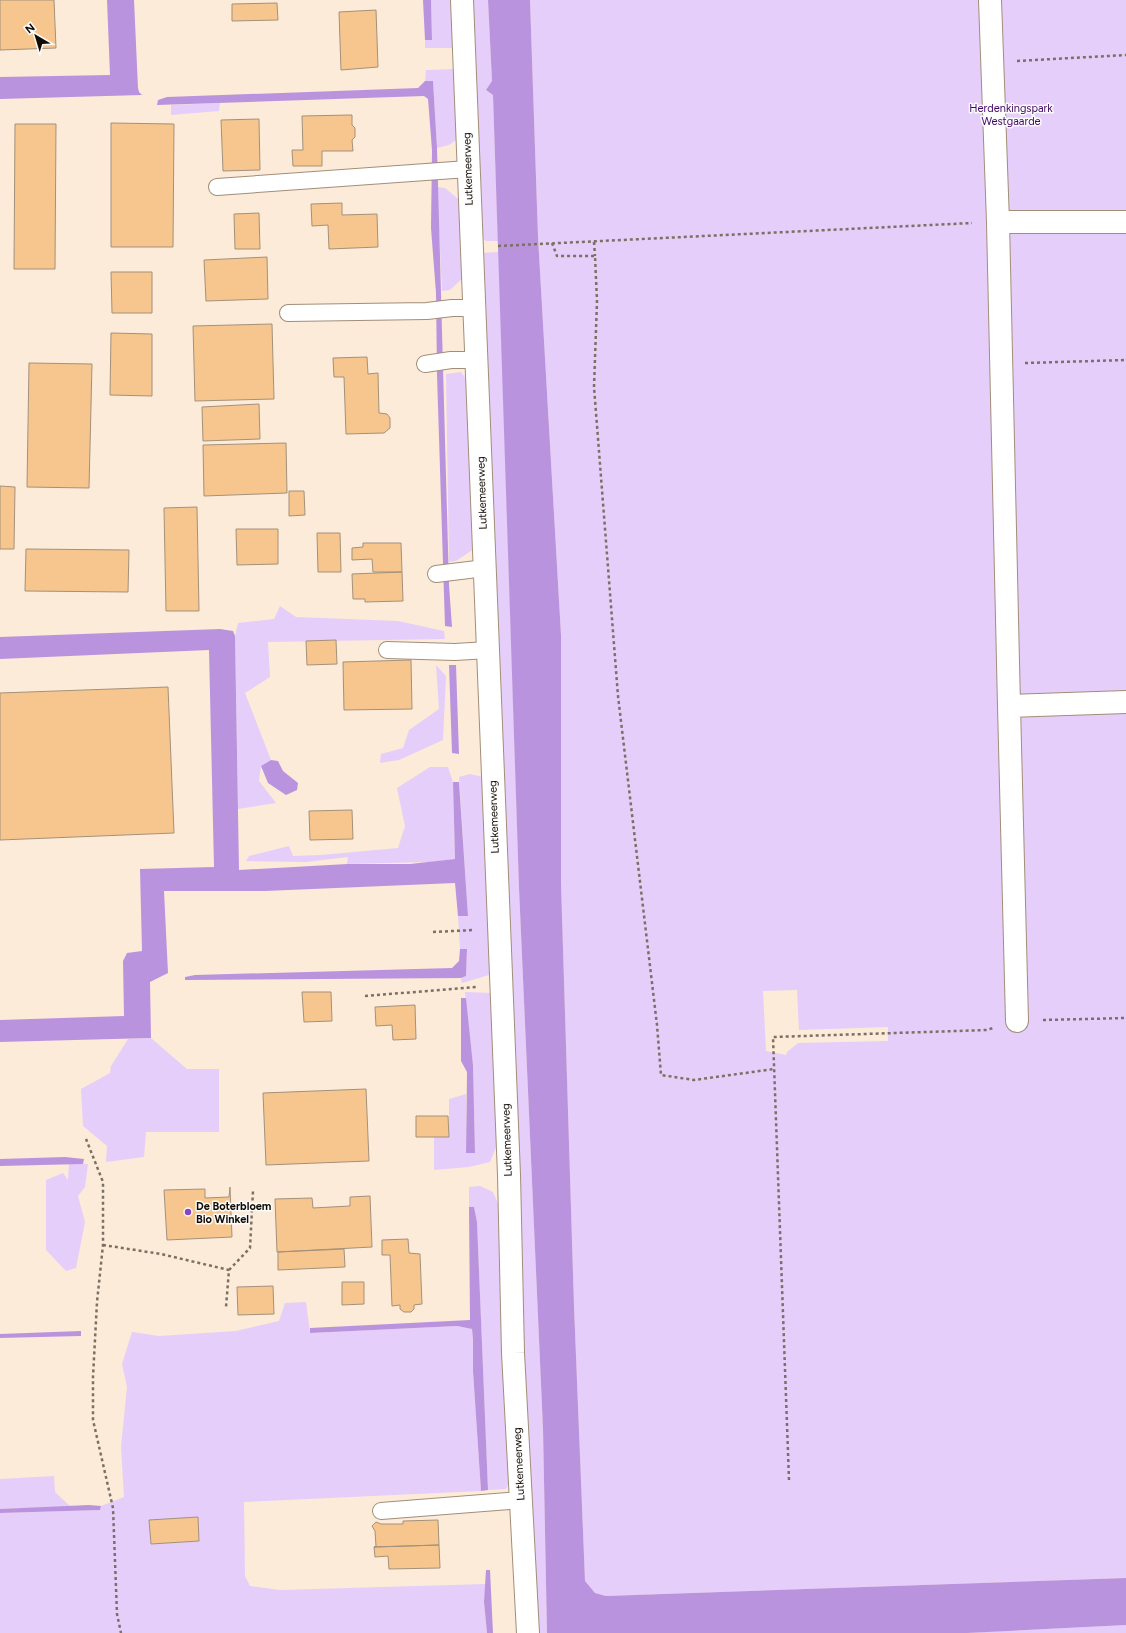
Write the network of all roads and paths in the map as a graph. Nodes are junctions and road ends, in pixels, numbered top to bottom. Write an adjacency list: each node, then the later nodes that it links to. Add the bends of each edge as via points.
1 (462, 0): 5 (street, Lutkemeerweg)
2 (990, 0): 4 (street)
3 (1126, 56): 4 (path)
4 (992, 62): 7 (street)
5 (468, 169): 6 (lane); 13 (street, Lutkemeerweg)
6 (217, 187)
7 (998, 222): 8 (street); 9 (path); 17 (street)
8 (1126, 222)
9 (594, 242): 10 (path); 12 (path)
10 (550, 243): 11 (path); 12 (path, via 558,256)
11 (493, 246)
12 (595, 256): 31 (path, via 597,301 594,387 618,696 660,1075 694,1080)
13 (474, 308): 14 (lane); 15 (street, Lutkemeerweg)
14 (288, 313)
15 (477, 360): 18 (lane); 19 (street, Lutkemeerweg)
16 (1126, 360): 17 (path)
17 (1001, 363): 24 (street)
18 (425, 364)
19 (485, 568): 20 (lane); 22 (street, Lutkemeerweg)
20 (436, 574)
21 (387, 650): 22 (lane)
22 (488, 650): 25 (street, Lutkemeerweg)
23 (1126, 702): 24 (street)
24 (1009, 706): 30 (street)
25 (499, 928): 26 (path); 38 (street, Lutkemeerweg, via 513,1354)
26 (433, 932)
27 (468, 988): 28 (path)
28 (365, 996)
29 (1126, 1018): 30 (path)
30 (1017, 1021): 31 (path, via 987,1030 772,1037)
31 (774, 1069): 37 (path)
32 (86, 1139): 34 (path, via 103,1182)
33 (253, 1191): 35 (path, via 250,1248)
34 (103, 1245): 35 (path, via 161,1254); 40 (path, via 97,1302 93,1420 113,1508 117,1614)
35 (229, 1270): 36 (path)
36 (226, 1307)
37 (789, 1480)
38 (521, 1500): 39 (lane); 41 (street, Lutkemeerweg)
39 (381, 1511)
40 (121, 1633)
41 (528, 1633)

